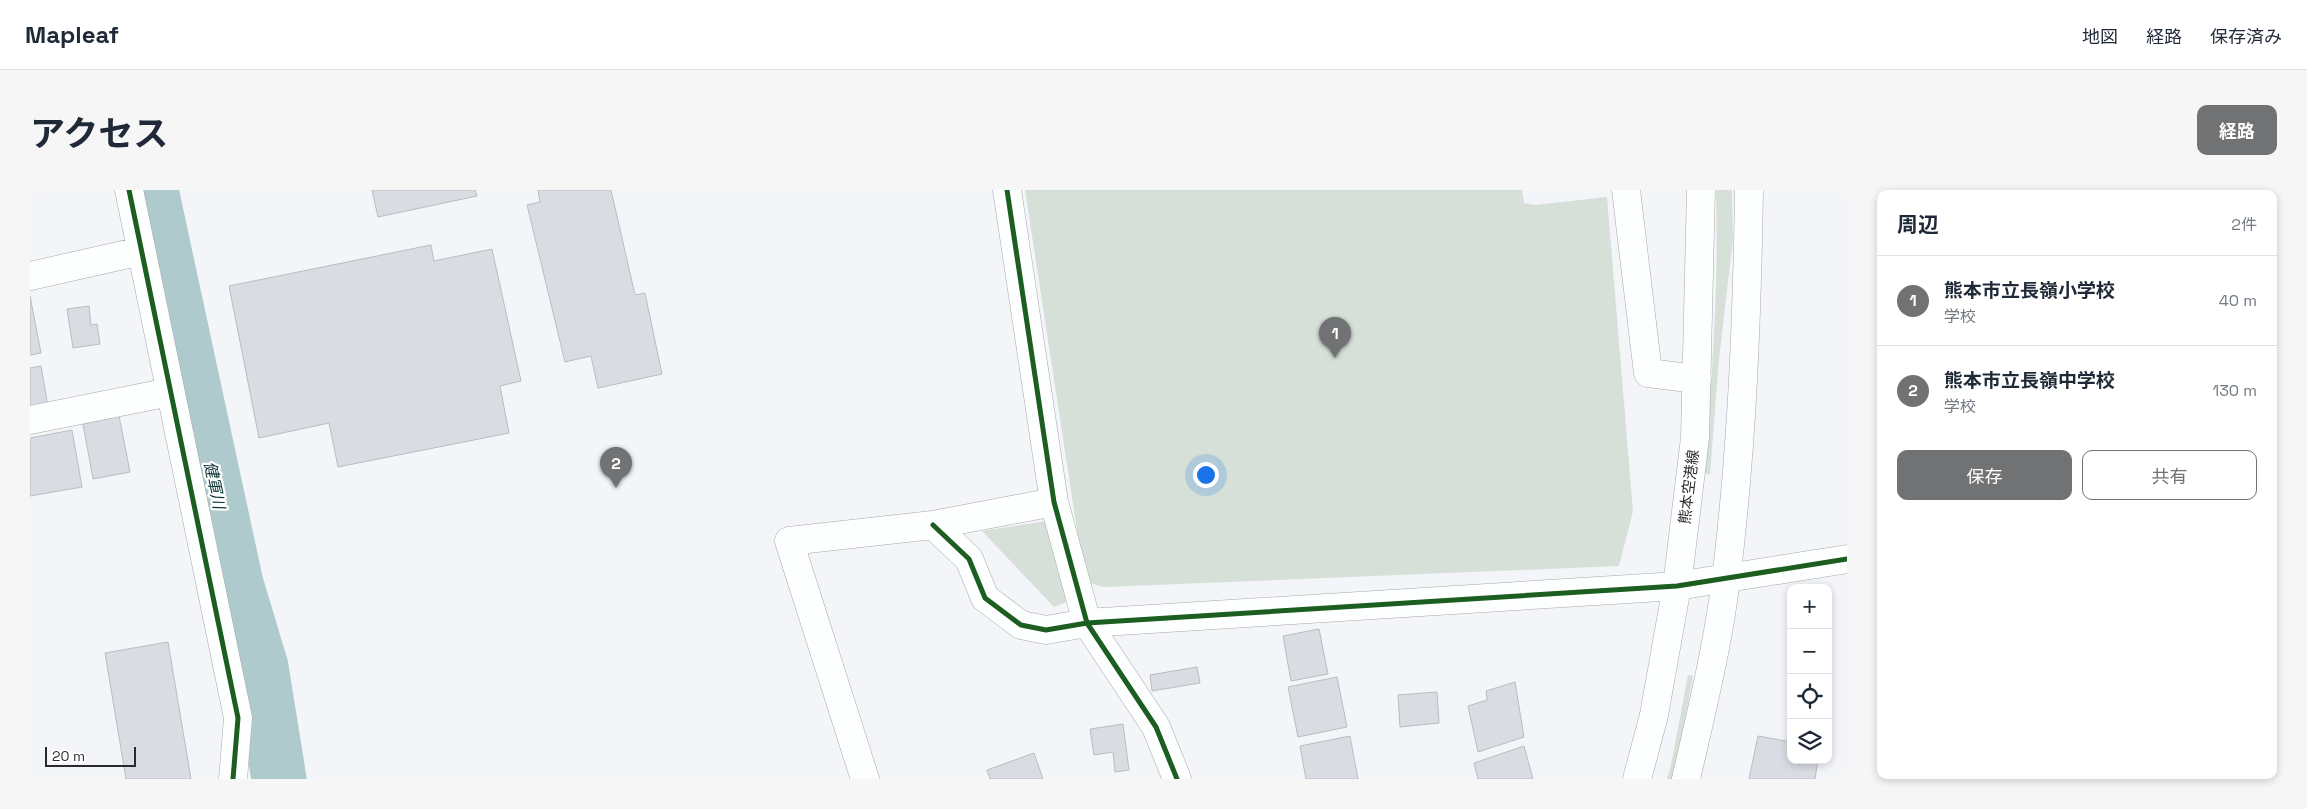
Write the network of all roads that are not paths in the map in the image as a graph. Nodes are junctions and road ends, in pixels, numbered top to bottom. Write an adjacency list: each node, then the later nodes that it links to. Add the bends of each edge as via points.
1 (129, 190): 6 (street)
2 (1006, 190): 11 (street)
3 (1626, 190): 8 (street, via 1648,373)
4 (1702, 190): 8 (street, 熊本空港線)
5 (1749, 190): 14 (street, via 1743,395)
6 (141, 251): 7 (street); 9 (street)
7 (30, 276)
8 (1697, 379): 15 (street, 熊本空港線, via 1696,438)
9 (170, 392): 10 (street); 17 (street, via 238,718)
10 (30, 420)
11 (1054, 502): 12 (street); 16 (street)
12 (933, 525): 16 (street, via 969,559 984,598 1021,625 1046,630); 18 (street, via 789,541)
13 (1847, 559): 14 (street)
14 (1726, 580): 15 (street); 21 (street)
15 (1677, 586): 16 (street); 20 (street, 熊本空港線, via 1654,715)
16 (1087, 623): 19 (street, via 1156,727)
17 (233, 779)
18 (865, 779)
19 (1177, 779)
20 (1637, 779)
21 (1686, 779)

